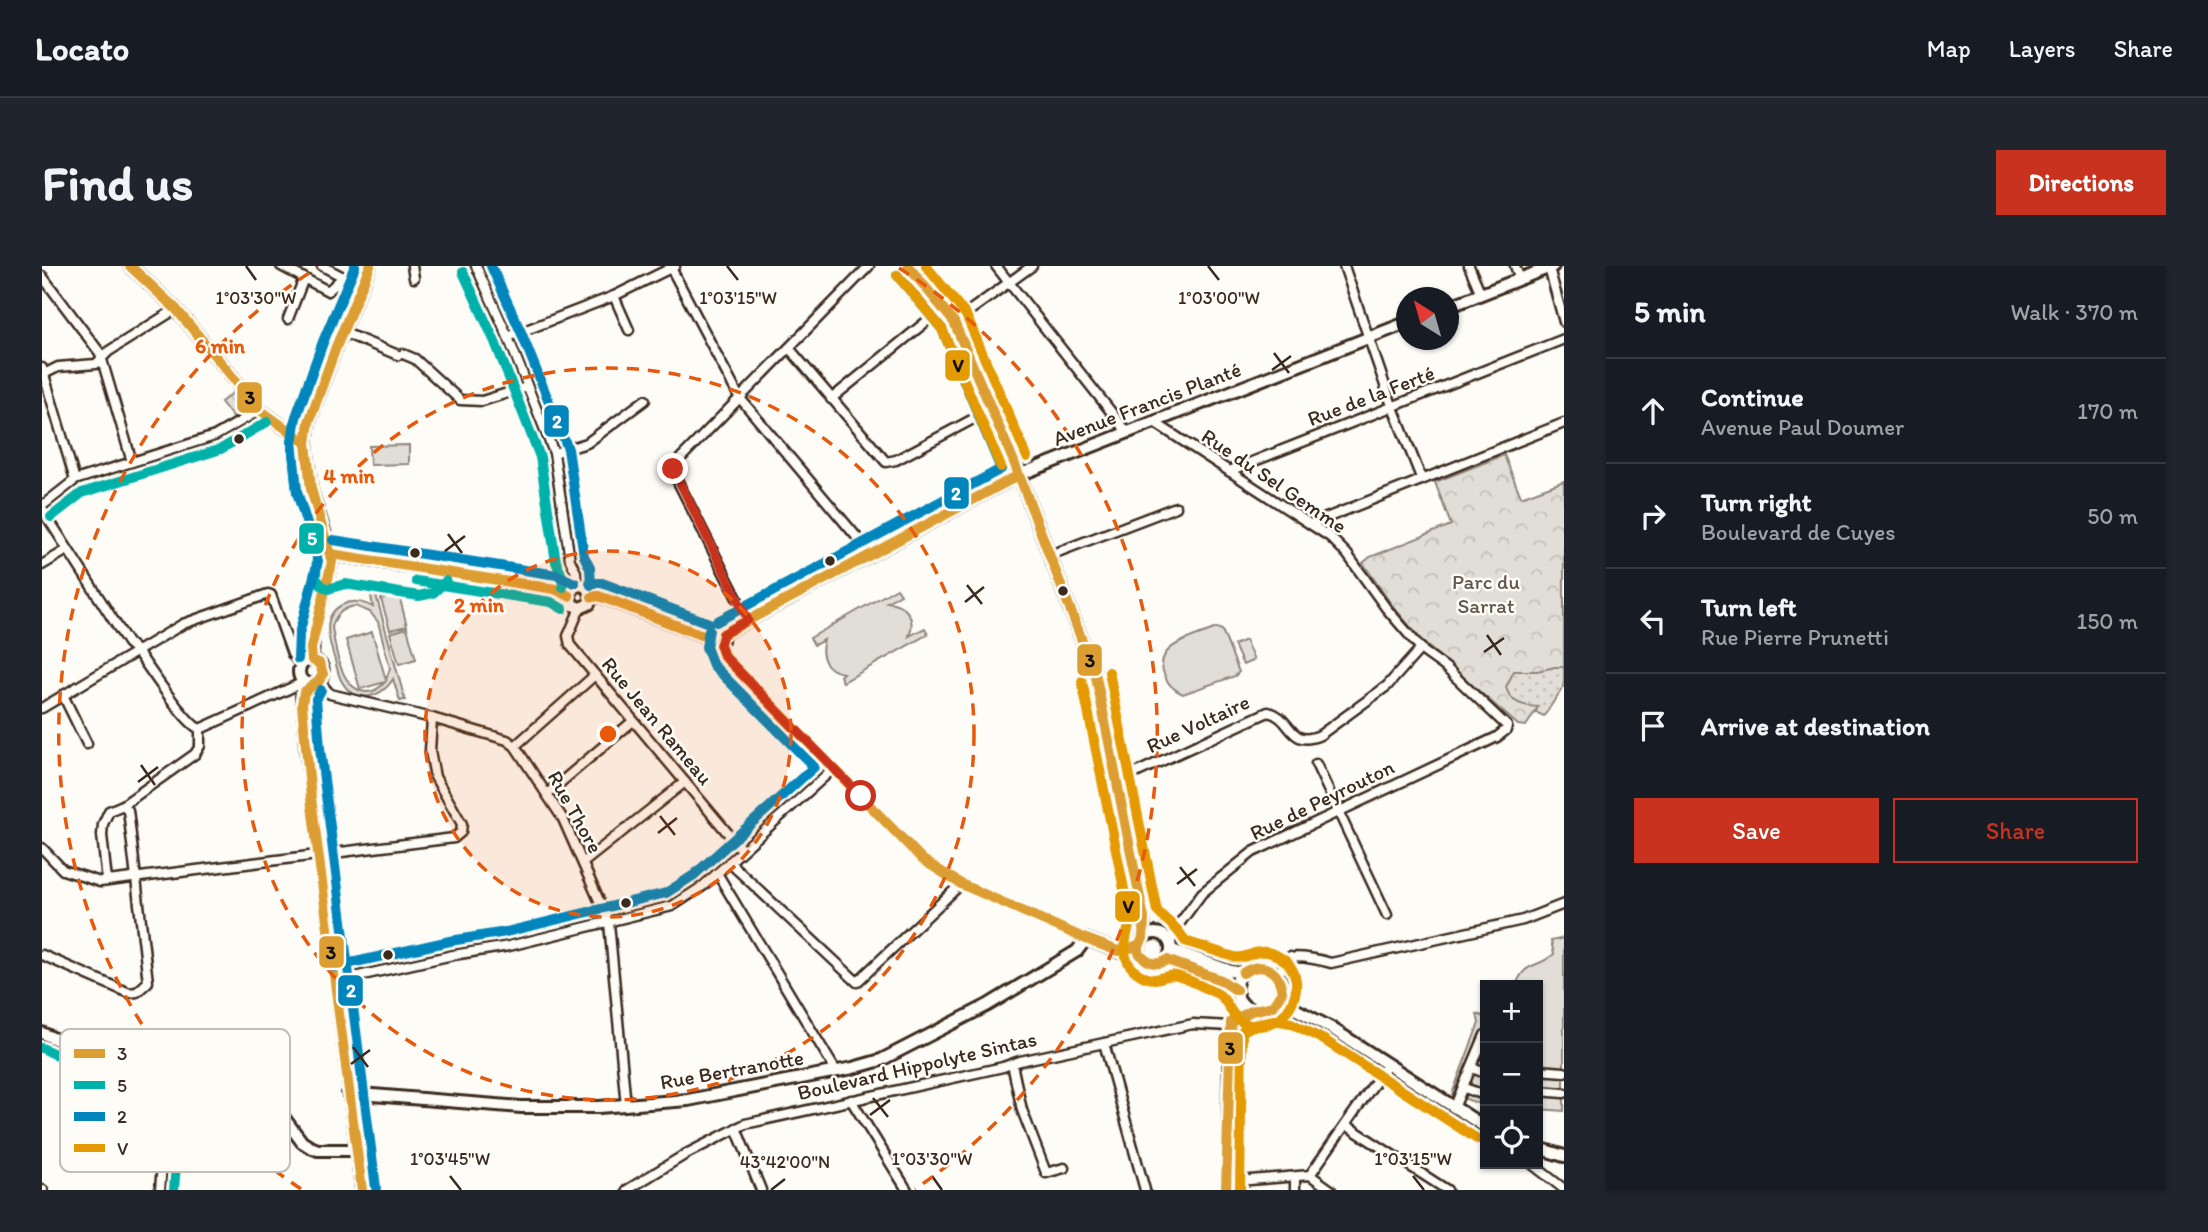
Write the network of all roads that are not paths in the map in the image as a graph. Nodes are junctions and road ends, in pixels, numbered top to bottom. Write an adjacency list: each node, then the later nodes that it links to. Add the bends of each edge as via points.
1 (130, 266): 28 (street)
2 (281, 266): 19 (street)
3 (322, 266): 18 (street)
4 (370, 266): 23 (street)
5 (412, 266): 20 (street)
6 (489, 266): 16 (street)
7 (869, 266): 38 (street)
8 (908, 266): 27 (street)
9 (996, 266): 22 (street)
10 (1032, 266): 22 (street)
11 (1344, 266): 36 (street)
12 (1469, 266): 24 (street)
13 (1515, 266): 21 (street)
14 (672, 267): 25 (street); 42 (street)
15 (1550, 267): 21 (street); 31 (street)
16 (477, 269): 35 (street)
17 (42, 276): 39 (street)
18 (343, 277): 19 (street, via 328,291); 23 (street)
19 (304, 278): 29 (street)
20 (414, 278)
21 (1520, 279): 24 (street)
22 (1009, 282): 30 (street); 50 (street)
23 (361, 286): 34 (street)
24 (1481, 294): 26 (street)
25 (614, 296): 33 (street); 35 (street)
26 (1459, 303)
27 (943, 308): 30 (street); 43 (street)
28 (176, 309): 39 (street); 47 (street)
29 (288, 319)
30 (954, 322): 46 (street)
31 (1564, 322)
32 (1396, 327): 36 (street, Avenue Francis Planté)
33 (629, 330)
34 (342, 332): 41 (street, via 415,359 460,400 482,401); 51 (street, via 309,422)
35 (508, 337): 41 (street)
36 (1367, 339): 45 (street); 48 (street, Avenue Francis Planté)
37 (1564, 339): 45 (street, Rue de la Ferté)
38 (789, 348): 42 (street); 43 (street)
39 (102, 358): 40 (street, via 96,364); 53 (street)
40 (43, 372): 56 (street)
41 (527, 387): 52 (street)
42 (739, 397): 63 (street); 70 (street, via 673,469)
43 (831, 399): 46 (street, via 886,462)
44 (645, 400): 52 (street, via 587,443)
45 (1392, 406): 54 (street, Rue de la Ferté); 57 (street)
46 (992, 409): 55 (street)
47 (260, 410): 51 (street); 53 (street, via 215,436)
48 (1154, 422): 50 (street, Avenue Francis Planté); 54 (street, Rue du Sel Gemme)
49 (1564, 423): 57 (street)
50 (1127, 432): 55 (street, Avenue Francis Planté)
51 (306, 443): 62 (street, via 311,489)
52 (554, 453): 66 (street)
53 (132, 462): 56 (street)
54 (1229, 471): 60 (street, Rue du Sel Gemme)
55 (1019, 475): 63 (street, Avenue Francis Planté); 64 (street)
56 (75, 480): 59 (street)
57 (1422, 480): 60 (street)
58 (1176, 507): 64 (street)
59 (42, 508): 61 (street)
60 (1311, 524): 72 (street, Rue du Sel Gemme, via 1342,548)
61 (67, 550): 65 (street); 73 (street)
62 (331, 554): 67 (street, via 555,589); 74 (street)
63 (871, 554): 70 (street, Avenue Francis Planté)
64 (1050, 555): 89 (street, via 1096,677)
65 (42, 565)
66 (577, 586): 67 (street); 68 (street, via 588,588)
67 (569, 596): 69 (street)
68 (592, 597): 69 (street); 71 (street, via 704,636 719,629)
69 (580, 608): 76 (street, Rue Jean Rameau, via 568,636 570,645)
70 (748, 620): 71 (street, Avenue Francis Planté)
71 (721, 639): 87 (street, via 724,656)
72 (1422, 648): 83 (street, Rue du Sel Gemme, via 1503,721); 89 (street, Rue Voltaire, via 1387,686 1320,735 1297,737 1279,716 1268,712)
73 (136, 650): 75 (street, via 183,624 271,595); 78 (street); 82 (street, via 177,707)
74 (312, 660): 75 (street); 77 (street, via 323,670)
75 (300, 665): 77 (street, via 299,676)
76 (595, 675): 81 (street, Rue Jean Rameau); 85 (street)
77 (310, 683): 80 (street, via 330,694); 82 (street); 95 (street, via 302,705)
78 (63, 695): 79 (street); 84 (street)
79 (42, 708)
80 (432, 718): 85 (street); 95 (street, via 430,751 436,777 462,824 461,832 454,838)
81 (633, 721): 88 (street, Rue Jean Rameau); 90 (street)
82 (200, 729): 91 (street, via 195,754)
83 (1506, 730): 92 (street, Rue de Peyrouton)
84 (87, 744)
85 (515, 746): 90 (street, Rue Thore)
86 (1316, 764): 92 (street)
87 (834, 768): 94 (street); 101 (street, via 923,860)
88 (685, 782): 94 (street, Rue Jean Rameau); 96 (street)
89 (1116, 782): 104 (street)
90 (547, 794): 96 (street, Rue Thore)
91 (123, 805): 99 (street, via 128,810); 100 (street, via 109,811 103,824)
92 (1338, 810): 103 (street); 108 (street, Rue de Peyrouton, via 1253,852 1202,893)
93 (42, 848): 100 (street, via 63,870)
94 (742, 850): 97 (street)
95 (320, 856): 99 (street); 116 (street)
96 (584, 862): 105 (street, Rue Thore)
97 (729, 862): 98 (street); 101 (street, via 857,982)
98 (717, 873): 105 (street, via 672,906); 132 (street)
99 (136, 878): 100 (street); 110 (street, via 148,969 144,988 129,993)
100 (107, 881)
101 (961, 884): 106 (street)
102 (1564, 904): 111 (street, via 1523,920 1331,962)
103 (1387, 915)
104 (1144, 918): 107 (street); 108 (street)
105 (609, 923): 116 (street); 141 (street, Rue Thore)
106 (1086, 939): 109 (street); 132 (street, Rue Bertranotte, via 1077,951 988,1005 881,1060)
107 (1141, 942): 108 (street, via 1148,933); 109 (street); 112 (street, via 1139,953)
108 (1168, 942): 112 (street, via 1157,965); 114 (street, via 1231,971); 117 (street)
109 (1118, 950): 112 (street)
110 (42, 955)
111 (1290, 956): 113 (street); 115 (street)
112 (1146, 962)
113 (1263, 965): 114 (street); 115 (street)
114 (1243, 972): 117 (street)
115 (1278, 975): 118 (street)
116 (336, 981): 137 (street)
117 (1236, 990): 119 (street)
118 (1281, 995): 120 (street); 121 (street)
119 (1241, 1004): 122 (street); 123 (street)
120 (1273, 1006): 121 (street); 122 (street)
121 (1296, 1009): 129 (street)
122 (1251, 1011): 123 (street)
123 (1230, 1024): 126 (street, Boulevard Hippolyte Sintas, via 1193,1024); 155 (street)
124 (42, 1033): 125 (street)
125 (60, 1042)
126 (1104, 1043): 128 (street, Boulevard Hippolyte Sintas); 162 (street)
127 (1480, 1054): 130 (street)
128 (1012, 1063): 140 (street, Boulevard Hippolyte Sintas); 150 (street, via 1022,1110 1046,1173)
129 (1388, 1064): 142 (street); 144 (street)
130 (1472, 1068): 133 (street); 135 (street)
131 (1543, 1070): 134 (street)
132 (836, 1071): 141 (street, Rue Bertranotte, via 688,1100)
133 (1480, 1071)
134 (1564, 1072)
135 (1464, 1087): 138 (street); 142 (street)
136 (1543, 1091): 139 (street)
137 (348, 1093): 141 (street, Rue Bertranotte, via 521,1107); 147 (street)
138 (1480, 1093)
139 (1564, 1093)
140 (851, 1100): 146 (street, Boulevard Hippolyte Sintas); 161 (street)
141 (626, 1106)
142 (1454, 1108): 143 (street)
143 (1480, 1124)
144 (1346, 1125): 153 (street); 165 (street)
145 (290, 1126): 147 (street, via 310,1147)
146 (736, 1128): 159 (street, Boulevard Hippolyte Sintas); 160 (street)
147 (356, 1150): 158 (street)
148 (1543, 1150): 149 (street)
149 (1564, 1156)
150 (1064, 1168)
151 (1538, 1169): 156 (street)
152 (161, 1172): 157 (street)
153 (1310, 1175): 154 (street); 164 (street)
154 (1295, 1177): 155 (street); 163 (street)
155 (1226, 1186)
156 (1564, 1189)
157 (160, 1190)
158 (362, 1190)
159 (628, 1190)
160 (761, 1190)
161 (907, 1190)
162 (1145, 1190)
163 (1295, 1190)
164 (1331, 1190)
165 (1447, 1190)

